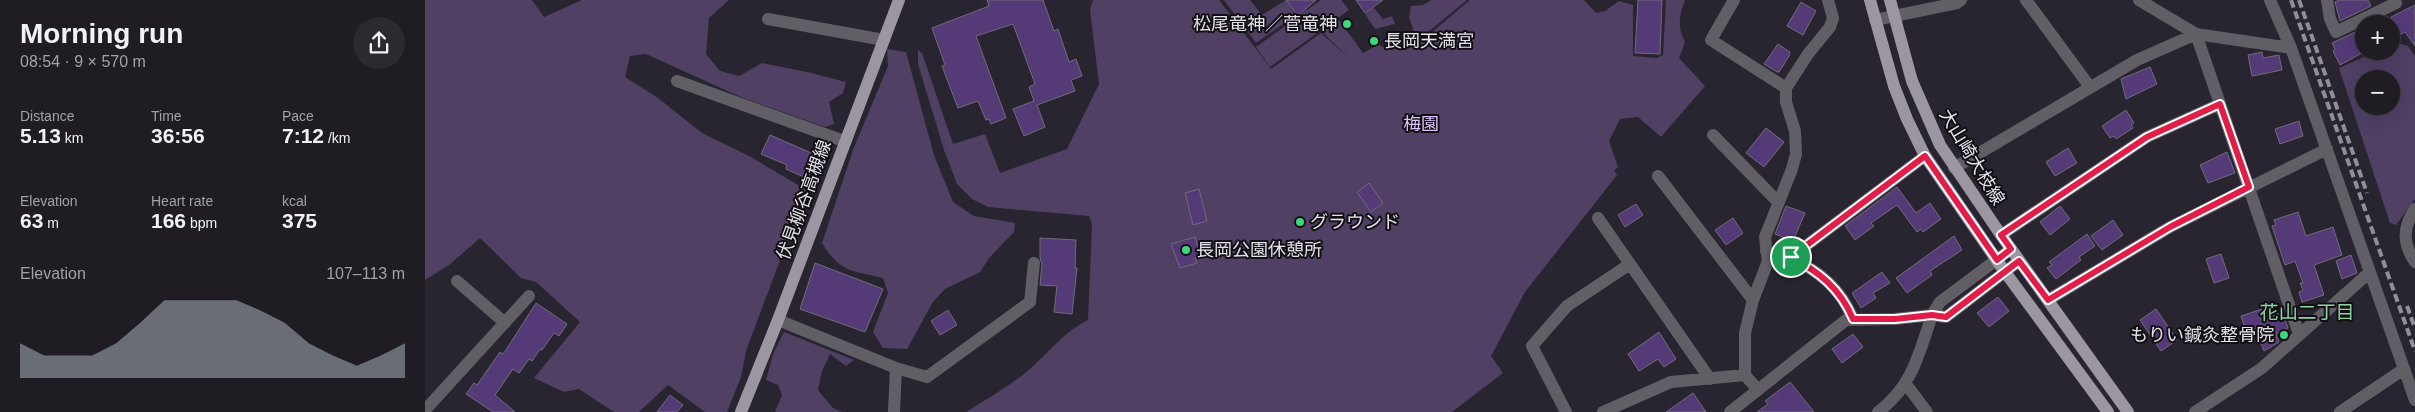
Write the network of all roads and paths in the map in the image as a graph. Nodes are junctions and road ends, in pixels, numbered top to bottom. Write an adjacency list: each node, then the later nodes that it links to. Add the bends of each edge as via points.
1 (899, 0): 16 (main road, 伏見柳谷高槻線)
2 (1734, 0): 20 (street, via 1711,40)
3 (1828, 0): 20 (street, via 1833,18 1830,27)
4 (1870, 0): 14 (main road, 大山崎大枝線)
5 (1890, 0): 12 (main road, 大山崎大枝線)
6 (1961, 0): 12 (street)
7 (2027, 0): 19 (street)
8 (2139, 0): 15 (street)
9 (2270, 0): 17 (street)
10 (2327, 0): 11 (street, via 2336,32 2396,3)
11 (2394, 0)
12 (1894, 16): 14 (street); 26 (main road, 大山崎大枝線, via 1920,103)
13 (768, 19): 16 (street)
14 (1875, 20): 25 (main road, 大山崎大枝線, via 1896,92)
15 (2196, 34): 17 (street); 19 (street, via 2137,60); 21 (street)
16 (883, 40): 23 (main road, 伏見柳谷高槻線)
17 (2291, 48): 24 (street)
18 (677, 81): 23 (street)
19 (2090, 87): 26 (street)
20 (1786, 88): 29 (street, via 1796,154)
21 (2220, 104): 28 (street); 32 (street, via 2147,137)
22 (1713, 135): 29 (street)
23 (844, 141): 49 (main road, 伏見柳谷高槻線)
24 (2327, 149): 28 (street); 42 (street)
25 (1925, 156): 35 (street); 36 (main road, 大山崎大枝線)
26 (1954, 168): 32 (main road, 大山崎大枝線)
27 (1659, 176): 45 (street)
28 (2249, 187): 46 (street, via 2170,227); 51 (street)
29 (1778, 202): 34 (street, via 1765,237)
30 (2415, 209): 38 (street, via 2407,222 2404,237)
31 (1598, 218): 40 (street)
32 (2001, 235): 33 (main road, 大山崎大枝線)
33 (2011, 249): 36 (street); 37 (main road, 大山崎大枝線)
34 (1767, 251): 35 (street); 45 (street, via 1768,261)
35 (1791, 257): 48 (street, via 1828,281 1840,294)
36 (1997, 260): 41 (main road, 大山崎大枝線); 47 (street, via 1940,302)
37 (2019, 261): 41 (street); 46 (main road, 大山崎大枝線)
38 (2415, 262)
39 (1034, 263): 52 (street, via 1030,302 927,377)
40 (1630, 264): 55 (street); 63 (street, via 1567,306 1533,346)
41 (2005, 272): 47 (street, via 1946,317); 68 (main road, 大山崎大枝線)
42 (2370, 272): 51 (street); 53 (street)
43 (457, 281): 50 (street)
44 (529, 296): 50 (street)
45 (1753, 300): 54 (street, via 1745,333)
46 (2048, 300): 69 (main road, 大山崎大枝線)
47 (1932, 315): 48 (street); 56 (street)
48 (1853, 319): 57 (street, via 1846,320)
49 (778, 320): 52 (street); 62 (main road, 伏見柳谷高槻線)
50 (505, 323): 61 (street)
51 (2299, 334): 70 (street, via 2253,375)
52 (896, 368): 59 (street)
53 (2404, 368): 58 (street); 71 (street)
54 (1745, 375): 55 (street); 57 (street)
55 (1710, 379): 60 (street, via 1671,382)
56 (1906, 384): 66 (street, via 1896,398); 67 (street)
57 (1758, 390): 65 (street)
58 (2415, 400)
59 (897, 408)
60 (1621, 409): 64 (street)
61 (428, 410)
62 (741, 412)
63 (1566, 412)
64 (1603, 412)
65 (1730, 412)
66 (1878, 412)
67 (1927, 412)
68 (2108, 412)
69 (2128, 412)
70 (2195, 412)
71 (2340, 412)

